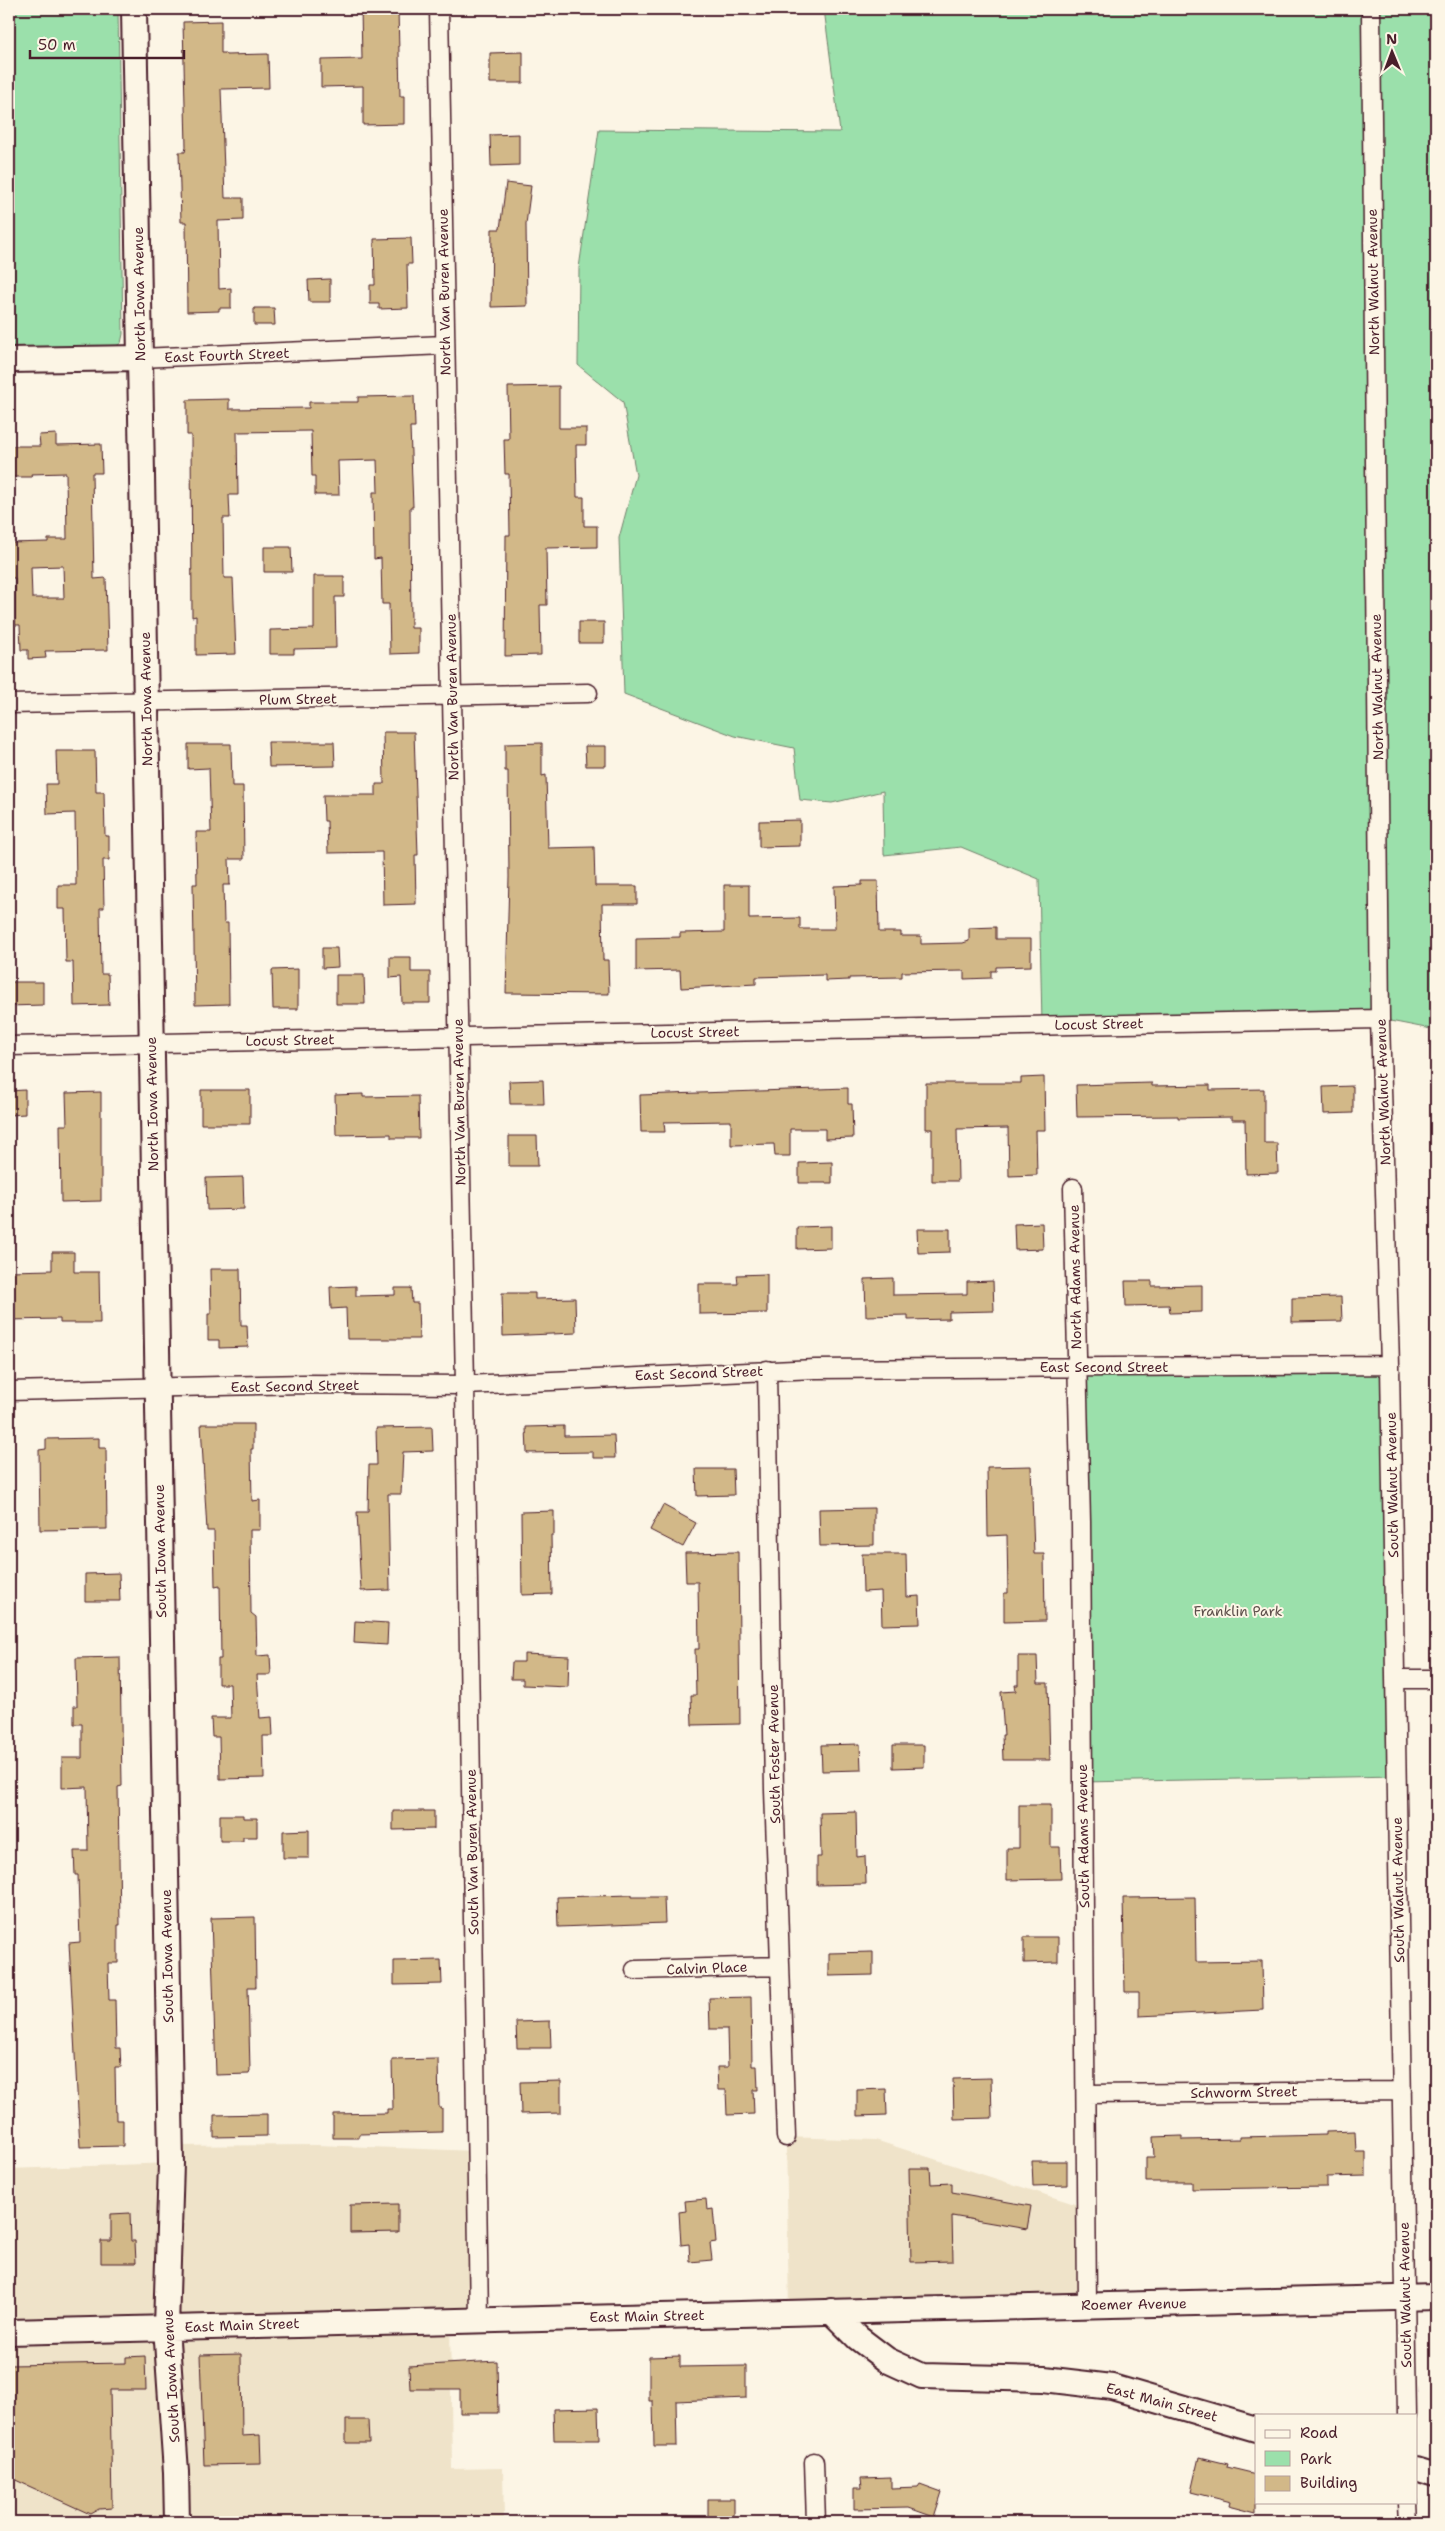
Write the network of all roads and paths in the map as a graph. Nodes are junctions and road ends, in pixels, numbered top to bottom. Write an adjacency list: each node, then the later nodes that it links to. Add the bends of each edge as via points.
1 (134, 9): 5 (main road, North Iowa Avenue)
2 (439, 9): 4 (street, North Van Buren Avenue)
3 (1371, 9): 11 (street, North Walnut Avenue)
4 (445, 345): 5 (street, East Fourth Street); 8 (street, North Van Buren Avenue)
5 (140, 358): 6 (main road, East Fourth Street); 9 (main road, North Iowa Avenue)
6 (9, 360)
7 (588, 693): 8 (street, Plum Street)
8 (452, 696): 9 (street, Plum Street); 12 (street, North Van Buren Avenue)
9 (146, 702): 10 (street, Plum Street); 13 (main road, North Iowa Avenue)
10 (9, 704)
11 (1380, 1019): 12 (street, Locust Street); 16 (street, North Walnut Avenue)
12 (458, 1037): 13 (street, Locust Street); 19 (street, North Van Buren Avenue)
13 (151, 1043): 14 (street, Locust Street); 20 (main road, North Iowa Avenue)
14 (9, 1046)
15 (1074, 1188): 17 (street, North Adams Avenue)
16 (1390, 1365): 17 (street, East Second Street); 22 (street, South Walnut Avenue)
17 (1077, 1367): 18 (street, East Second Street); 27 (street, South Adams Avenue)
18 (767, 1370): 19 (street, East Second Street); 24 (street, South Foster Avenue)
19 (465, 1385): 20 (street, East Second Street, via 304,1384); 33 (street, South Van Buren Avenue)
20 (157, 1389): 21 (street, East Second Street); 34 (main road, South Iowa Avenue, via 171,2163)
21 (9, 1391)
22 (1395, 1679): 23 (street); 26 (street, South Walnut Avenue)
23 (1436, 1679)
24 (780, 1966): 25 (street, Calvin Place); 28 (street, South Foster Avenue)
25 (635, 1970)
26 (1402, 2091): 27 (street, Schworm Street); 30 (street, South Walnut Avenue)
27 (1086, 2094): 31 (street, South Adams Avenue)
28 (786, 2137)
29 (1436, 2297): 30 (main road, Roemer Avenue)
30 (1405, 2298): 31 (main road, Roemer Avenue); 36 (street, South Walnut Avenue)
31 (1087, 2305): 32 (main road, Roemer Avenue)
32 (831, 2311): 33 (main road, East Main Street); 37 (main road, East Main Street, via 858,2338 887,2360 922,2376 1044,2379 1112,2387)
33 (479, 2320): 34 (main road, East Main Street)
34 (166, 2327): 35 (main road, East Main Street); 42 (main road, South Iowa Avenue)
35 (9, 2332)
36 (1407, 2414)
37 (1255, 2428)
38 (814, 2462): 43 (street)
39 (1418, 2470): 40 (main road)
40 (1436, 2475)
41 (1408, 2504): 44 (street)
42 (180, 2521)
43 (816, 2522)
44 (1409, 2522)

